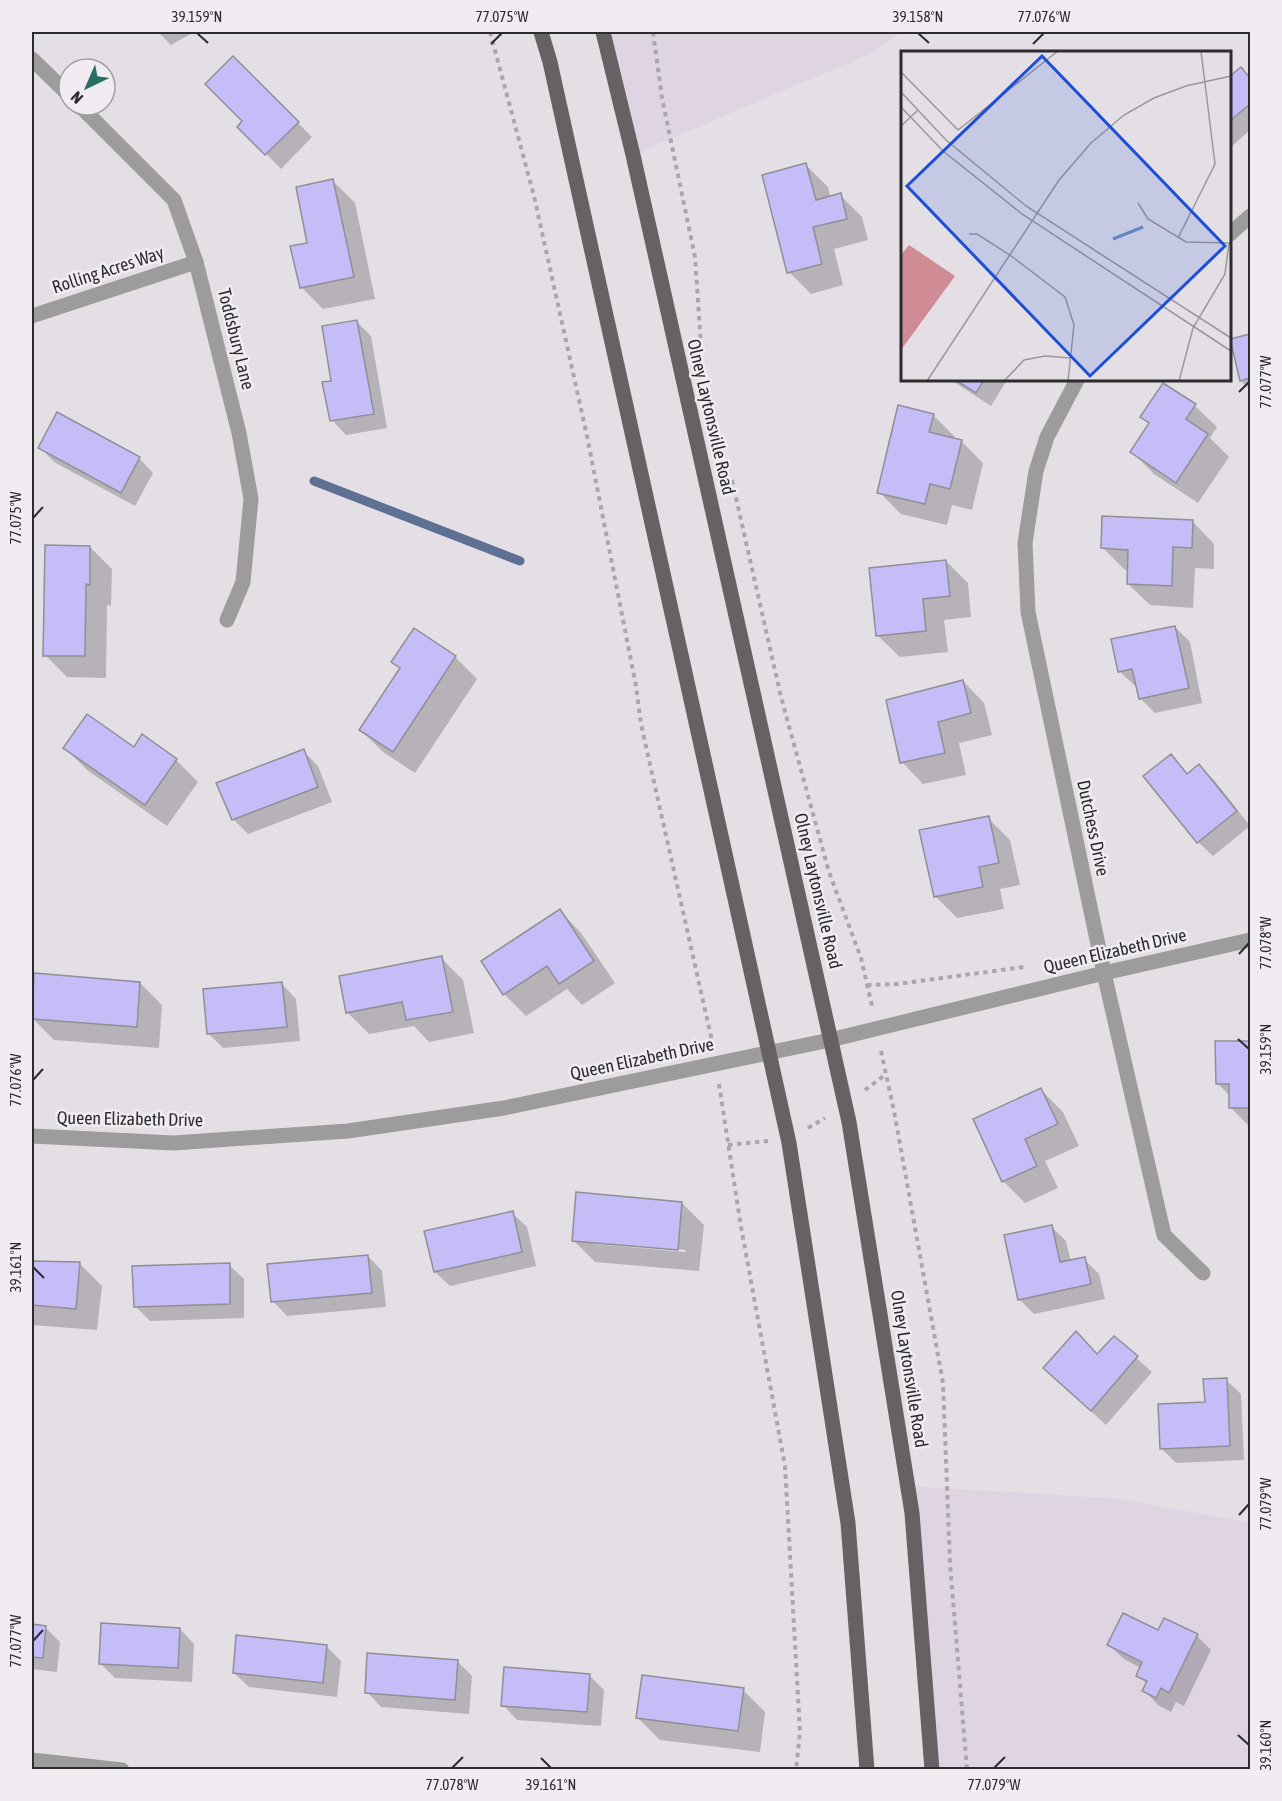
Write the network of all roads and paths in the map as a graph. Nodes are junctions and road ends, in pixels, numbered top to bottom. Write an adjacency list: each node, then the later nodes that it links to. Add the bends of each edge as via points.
1 (490, 32): 21 (path, via 555,287 599,493 641,724)
2 (541, 32): 20 (main road)
3 (603, 32): 19 (main road, Olney Laytonsville Road)
4 (653, 32): 12 (path, via 662,98 695,257)
5 (32, 59): 6 (street)
6 (57, 83)
7 (91, 117): 10 (street, Toddsbury Lane, via 174,200)
8 (1251, 216): 9 (street)
9 (1231, 233)
10 (196, 262): 11 (street, Rolling Acres Way); 15 (street, Toddsbury Lane, via 239,433 251,499 243,582)
11 (32, 316)
12 (702, 353)
13 (1076, 381): 17 (street, Dutchess Drive, via 1047,437 1036,471 1025,543 1025,579 1028,612)
14 (729, 470): 18 (path, via 781,697 829,872 861,958)
15 (227, 621)
16 (1251, 940): 17 (street, Queen Elizabeth Drive)
17 (1104, 973): 18 (street, Queen Elizabeth Drive); 27 (street, Dutchess Drive, via 1164,1236)
18 (876, 1028): 19 (street, Queen Elizabeth Drive); 22 (path)
19 (830, 1040): 20 (street, Queen Elizabeth Drive); 23 (main road, Olney Laytonsville Road)
20 (768, 1052): 21 (street, Queen Elizabeth Drive); 25 (main road)
21 (717, 1063): 24 (street, Queen Elizabeth Drive, via 504,1108 348,1131 174,1143); 26 (path)
22 (886, 1074): 23 (path); 33 (path, via 943,1383 950,1563)
23 (845, 1106): 25 (path); 32 (main road, Olney Laytonsville Road, via 912,1513)
24 (32, 1136)
25 (788, 1140): 26 (path); 31 (main road, via 848,1524)
26 (728, 1145): 30 (path, via 785,1466 800,1732)
27 (1203, 1273)
28 (32, 1760): 29 (street)
29 (122, 1770)
30 (796, 1770)
31 (867, 1770)
32 (932, 1770)
33 (967, 1770)

